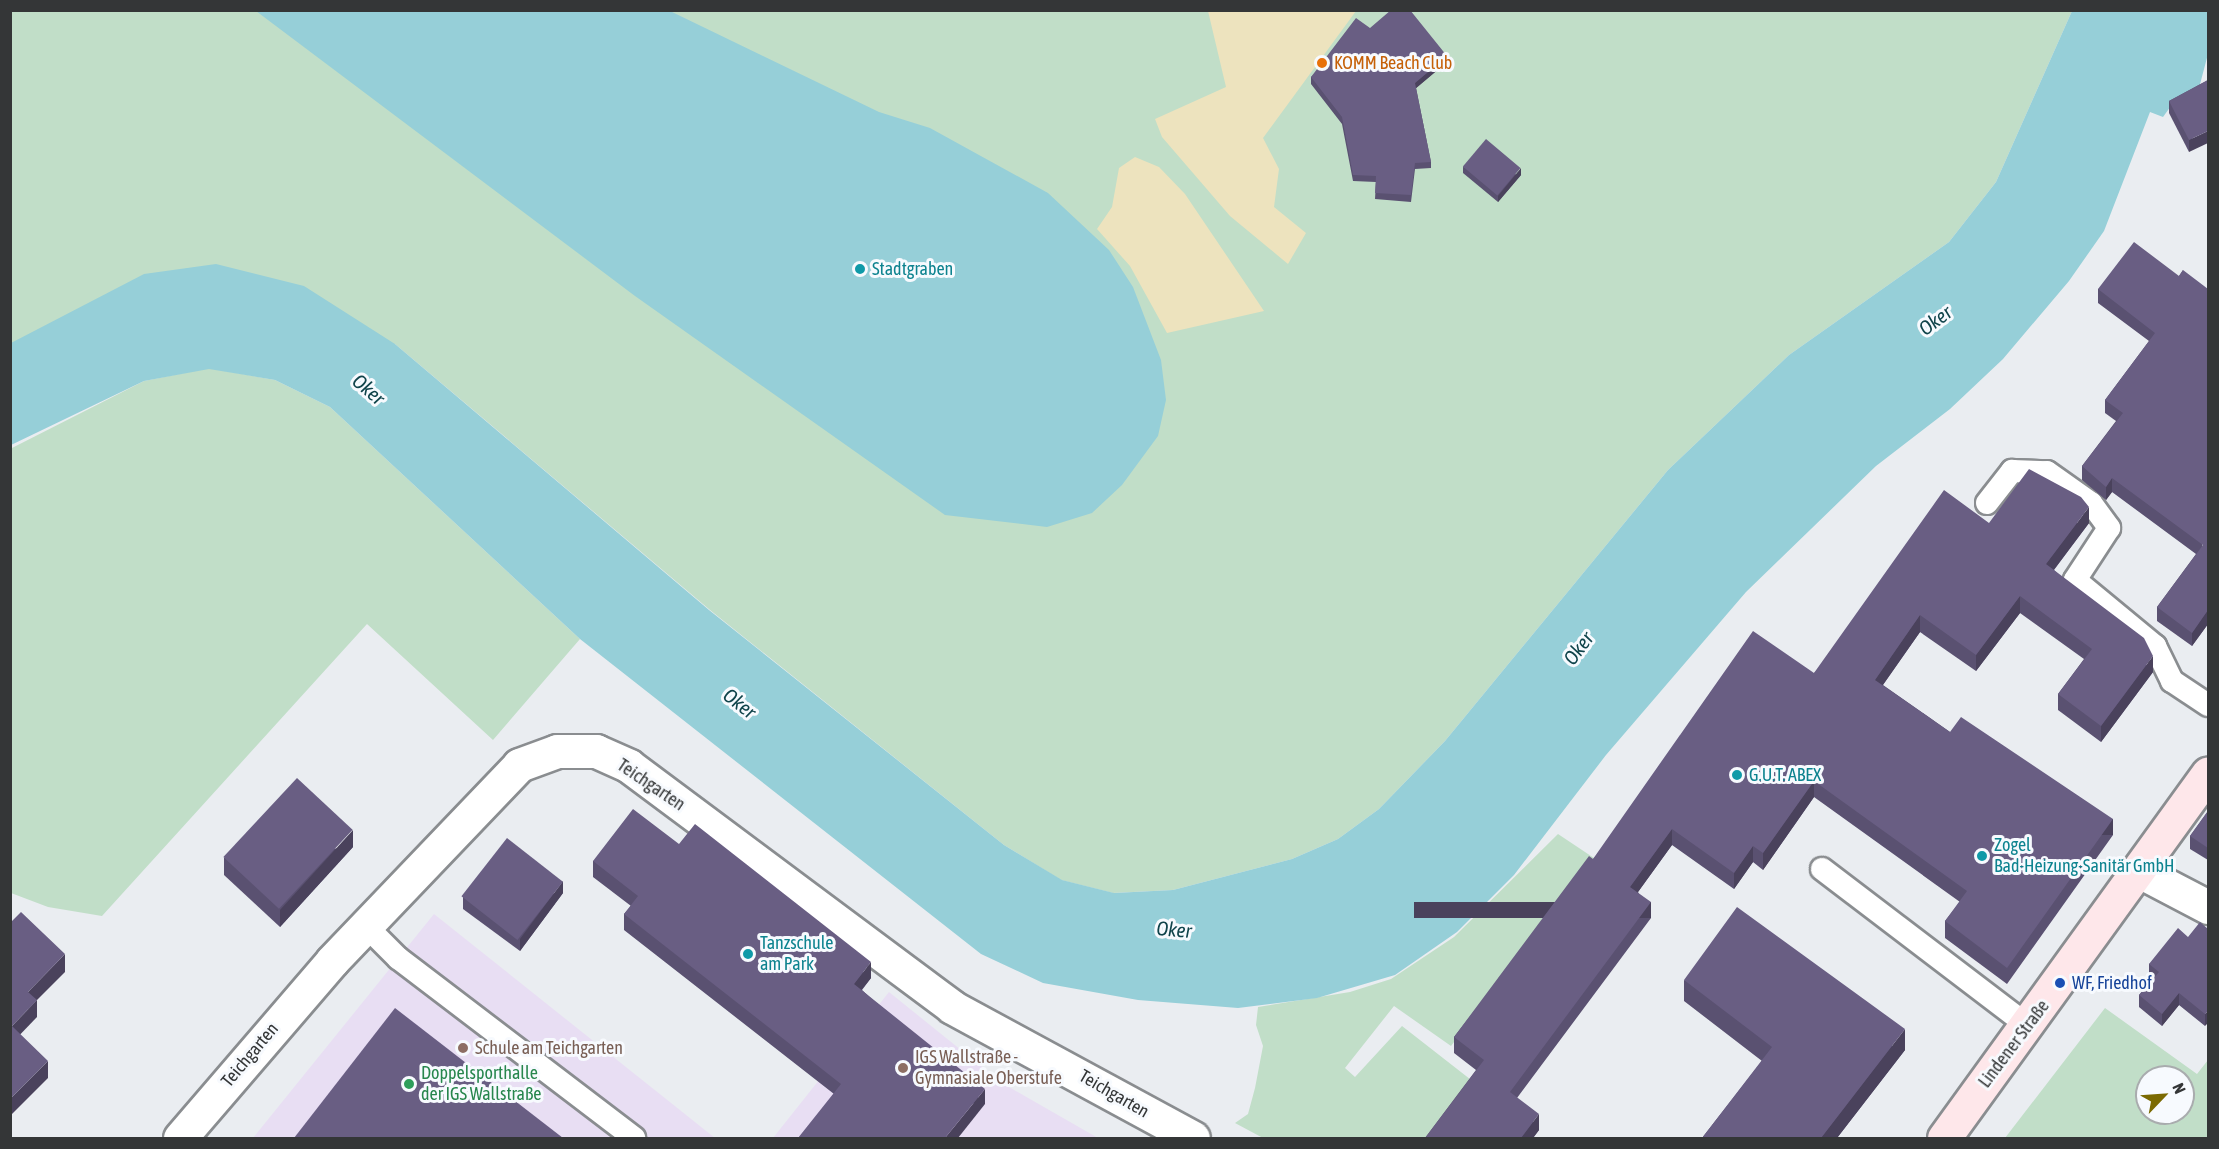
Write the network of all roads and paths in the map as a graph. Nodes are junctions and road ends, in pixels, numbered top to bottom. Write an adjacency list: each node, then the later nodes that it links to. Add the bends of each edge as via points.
1 (1987, 503): 2 (lane, via 2012,471 2047,472 2091,503 2109,528 2075,580 2155,646 2172,681)
2 (2208, 705)
3 (2208, 773): 5 (main road, Lindener Straße)
4 (1822, 869): 8 (lane)
5 (2139, 871): 6 (street); 8 (main road, Lindener Straße)
6 (2208, 907)
7 (365, 925): 9 (street, Teichgarten); 10 (lane, via 398,958); 11 (street, Teichgarten, via 519,765 557,751 596,751 628,766 952,1007)
8 (2028, 1026): 12 (main road, Lindener Straße)
9 (180, 1138)
10 (634, 1138)
11 (1193, 1138)
12 (1944, 1138)

